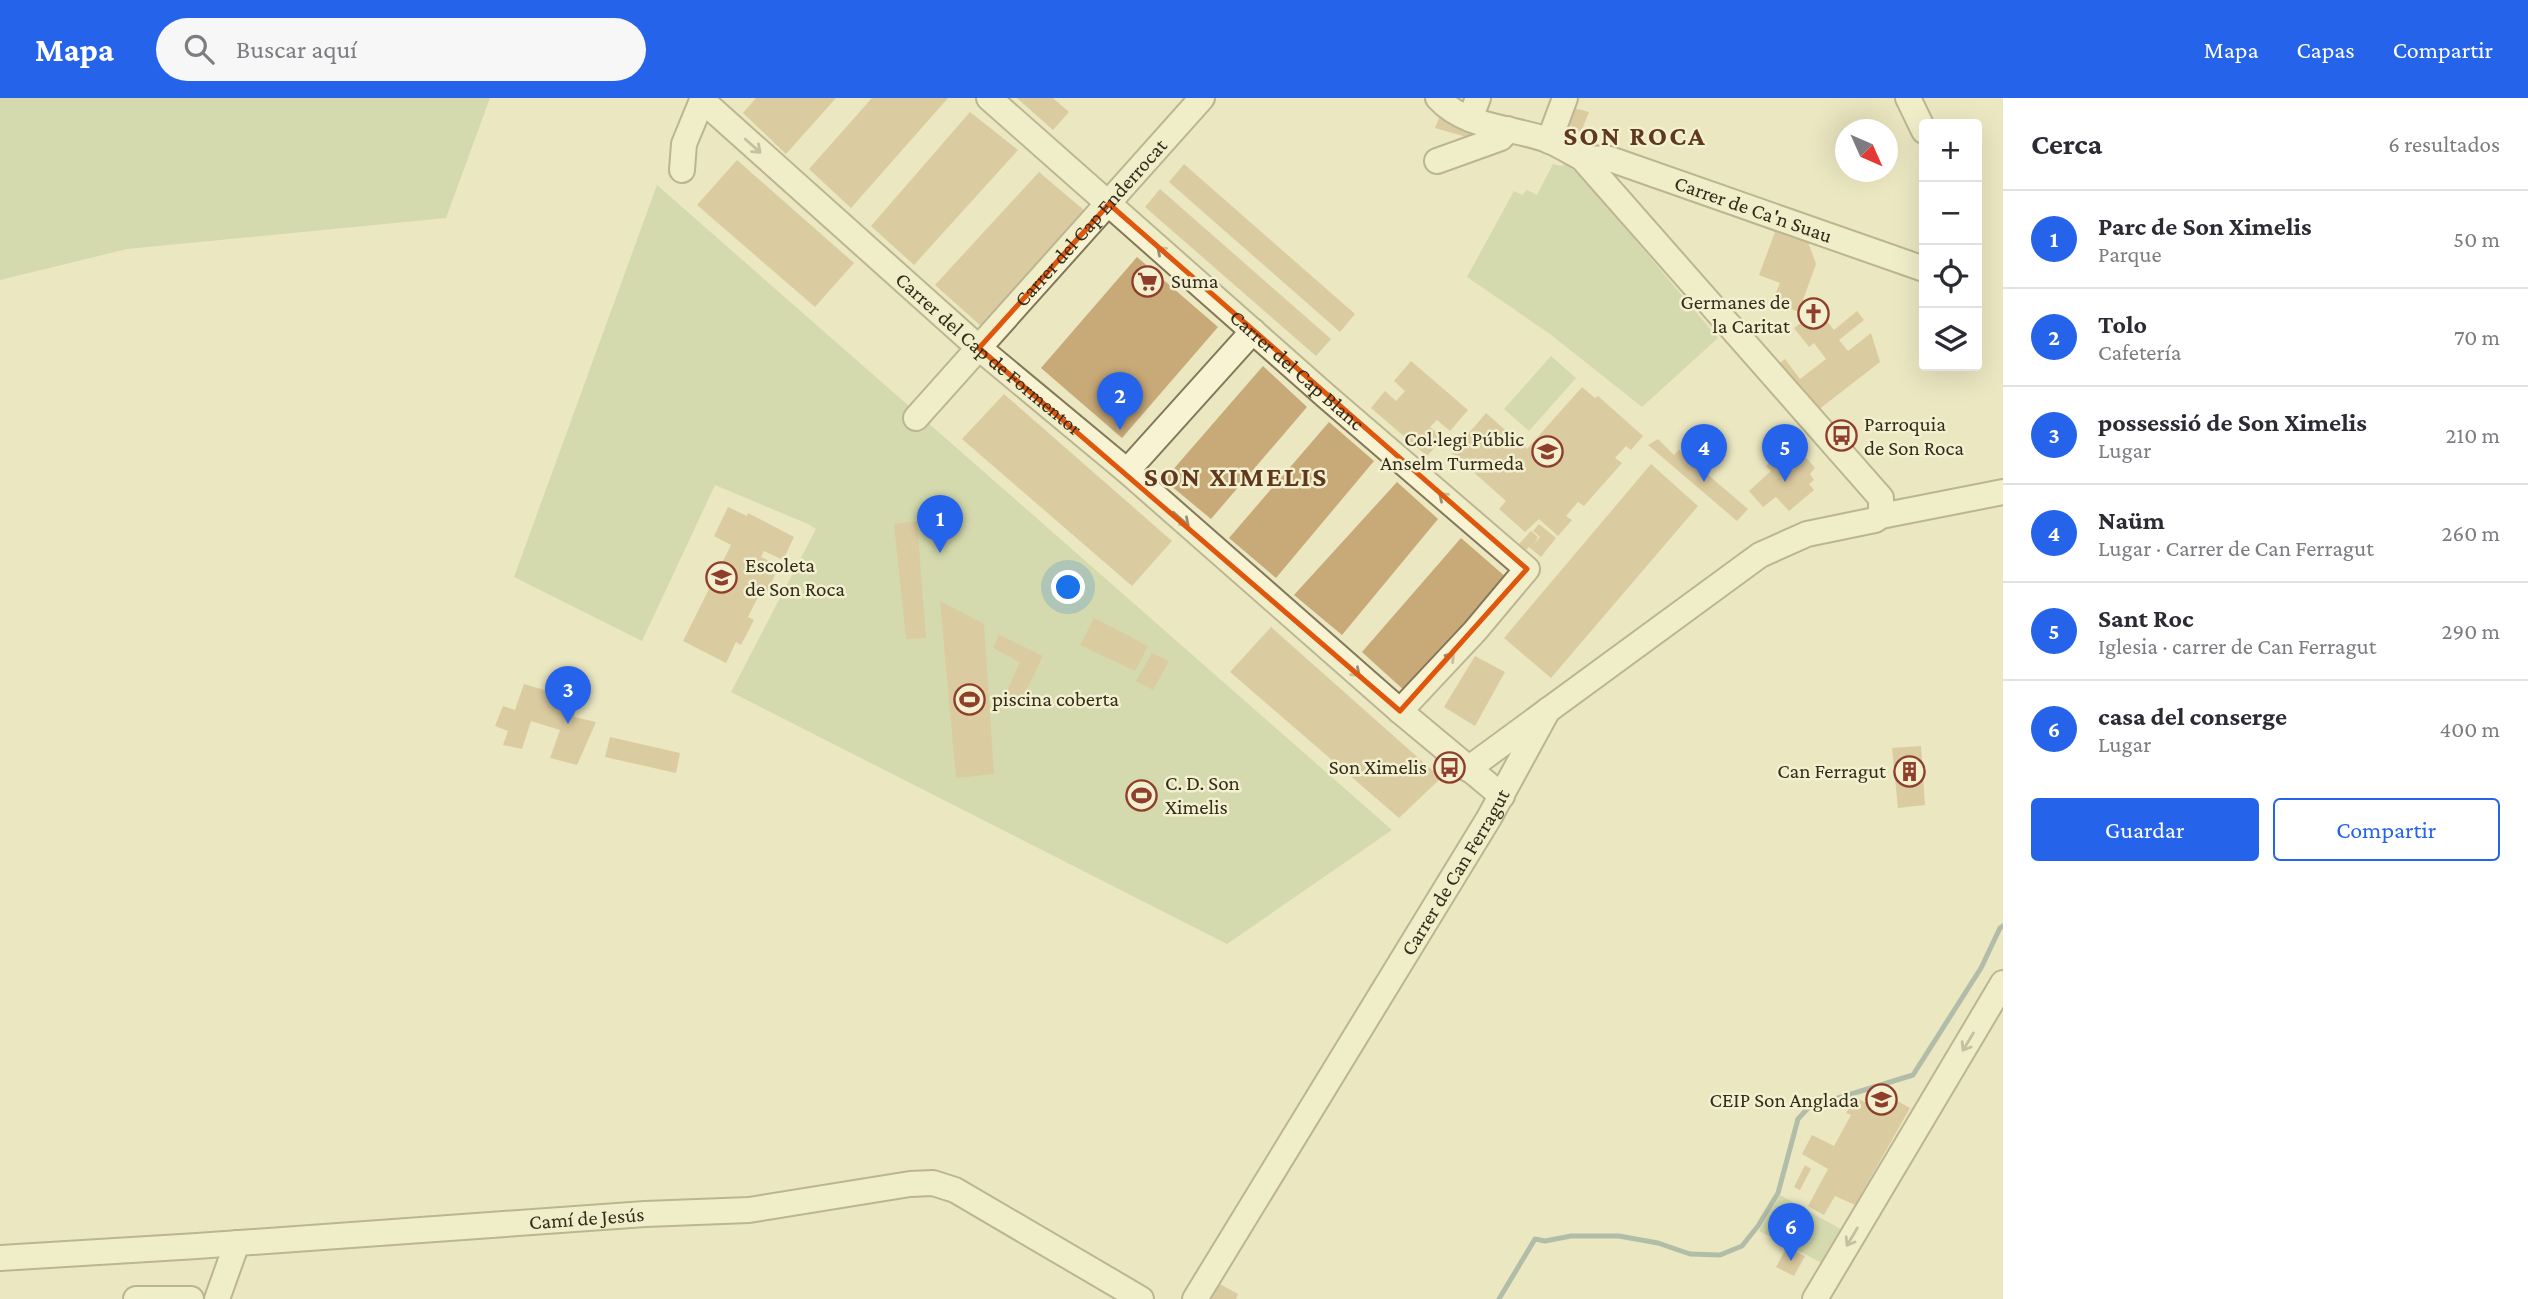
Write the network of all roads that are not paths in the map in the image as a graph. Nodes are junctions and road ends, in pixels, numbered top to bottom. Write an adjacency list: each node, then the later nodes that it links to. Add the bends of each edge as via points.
1 (989, 98): 14 (street, Carrer del Cap Blanc)
2 (1202, 98): 14 (street, Carrer del Cap Enderrocat)
3 (1438, 98): 7 (street, via 1446,107)
4 (1565, 98): 10 (street)
5 (1908, 98): 8 (street)
6 (702, 99): 13 (street, via 684,144); 17 (street, Carrer del Cap de Formentor, one-way to 17)
7 (1474, 109): 9 (street)
8 (1919, 121)
9 (1508, 130): 10 (street); 12 (street, via 1501,138)
10 (1549, 141): 11 (street)
11 (1582, 158): 15 (street, Carrer de Ca'n Suau, via 1610,159); 21 (street, via 1881,498)
12 (1437, 161)
13 (682, 170)
14 (1109, 204): 16 (street, Carrer del Cap Blanc, one-way to 14); 17 (street, Carrer del Cap Enderrocat)
15 (1919, 266)
16 (1253, 331): 19 (street); 23 (street, Carrer del Cap Blanc, one-way to 16, via 1527,569)
17 (979, 348): 18 (street); 19 (street, Carrer del Cap de Formentor)
18 (916, 418)
19 (1127, 471): 23 (street, Carrer del Cap de Formentor, one-way to 23)
20 (2003, 492): 21 (street)
21 (1881, 516): 22 (street, Carrer de Can Ferragut, via 1807,534 1760,555)
22 (1548, 710): 24 (street, Carrer de Can Ferragut); 25 (street, Carrer de Can Ferragut)
23 (1400, 711): 24 (street, Carrer del Cap de Formentor)
24 (1468, 769): 25 (street)
25 (1502, 796): 33 (street, Carrer de Can Ferragut)
26 (2003, 983): 34 (street, one-way to 34)
27 (237, 1243): 28 (street, Camí de Jesús); 31 (street); 32 (street, Camí de Jesús, via 750,1210 933,1183 955,1190)
28 (0, 1258)
29 (136, 1299): 30 (street)
30 (191, 1299)
31 (217, 1299)
32 (1141, 1299)
33 (1195, 1299)
34 (1815, 1299)

